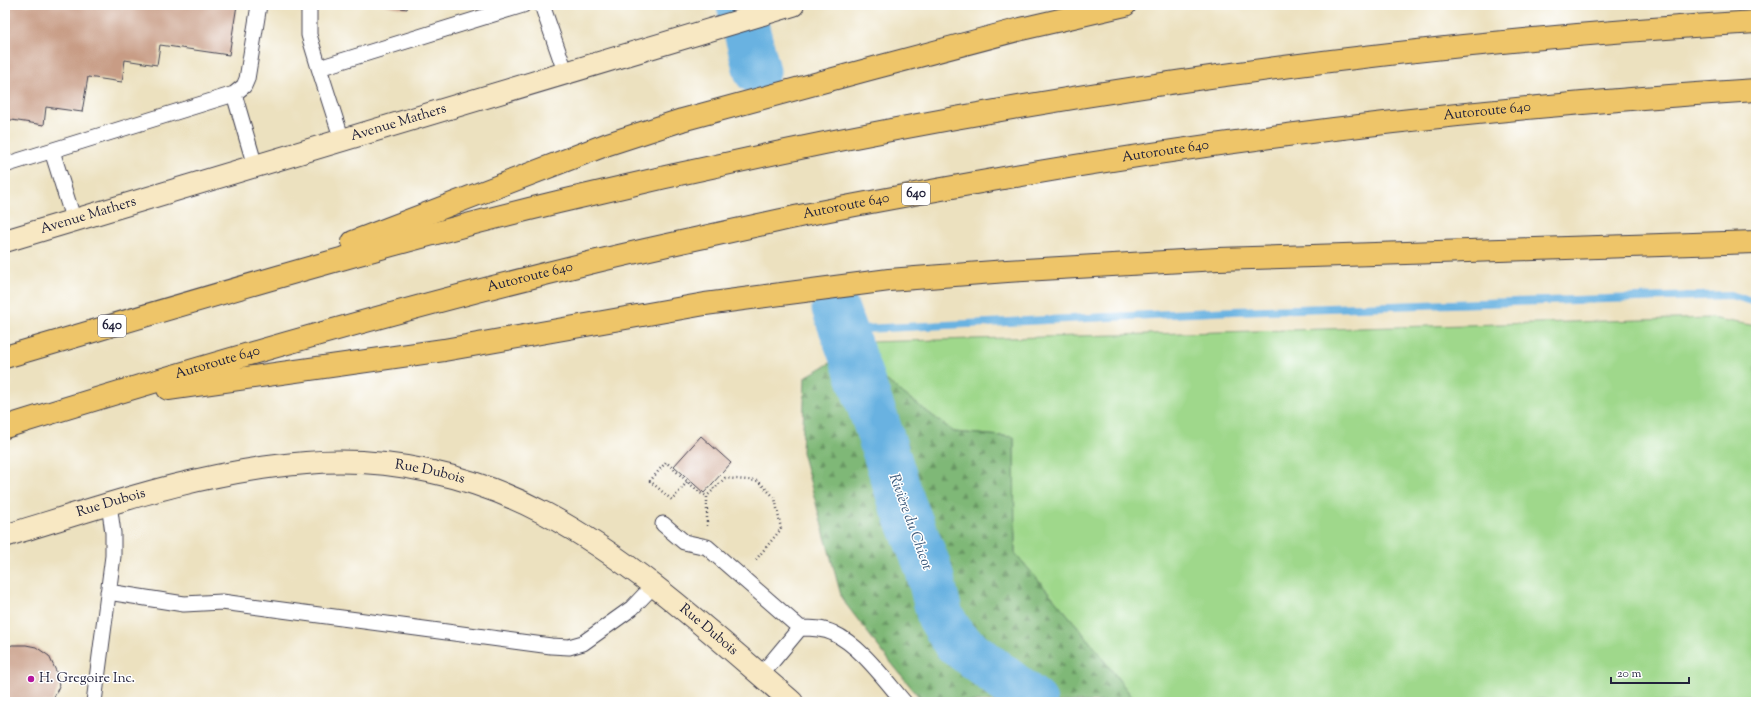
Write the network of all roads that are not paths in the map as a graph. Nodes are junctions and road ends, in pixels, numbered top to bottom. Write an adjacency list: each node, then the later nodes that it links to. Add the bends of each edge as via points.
1 (258, 5): 11 (lane, via 247,79 244,86)
2 (309, 5): 8 (lane, via 309,35)
3 (523, 5): 8 (lane)
4 (542, 5): 9 (lane)
5 (793, 5): 9 (street, Avenue Mathers)
6 (1125, 5): 19 (highway, via 877,67 647,130)
7 (1756, 22): 19 (highway, 640, via 1515,41 1379,56 1156,84 950,119 752,158 559,202 354,255)
8 (319, 68): 12 (lane)
9 (566, 74): 12 (street, Avenue Mathers)
10 (1756, 90): 21 (highway, Autoroute 640 / 640, via 1532,107 1283,135 1053,169 881,200 700,238 533,277 293,341)
11 (234, 94): 13 (lane); 15 (lane)
12 (342, 140): 15 (street, Avenue Mathers)
13 (52, 151): 14 (lane); 16 (lane)
14 (5, 165)
15 (255, 166): 16 (street, Avenue Mathers)
16 (74, 221): 17 (street, Avenue Mathers)
17 (5, 241)
18 (1756, 242): 21 (highway, via 1218,260 889,280 705,304 444,350)
19 (218, 294): 20 (highway, 640)
20 (5, 357)
21 (95, 399): 22 (highway, Autoroute 640 / 640)
22 (5, 427)
23 (109, 504): 25 (street, Rue Dubois); 26 (street, Rue Dubois, via 196,480 254,469 306,462 388,465 431,472 473,483 544,513 590,541); 27 (lane, via 113,556)
24 (663, 524): 28 (lane, via 684,542 707,547)
25 (5, 536)
26 (653, 586): 27 (lane, via 632,608 596,635 583,643 569,646 543,645 222,602 184,604); 29 (street, Rue Dubois)
27 (108, 592): 30 (lane)
28 (800, 628): 29 (lane); 32 (lane, via 816,628 844,638)
29 (761, 675): 31 (street, Rue Dubois)
30 (94, 702)
31 (792, 702)
32 (904, 702)

